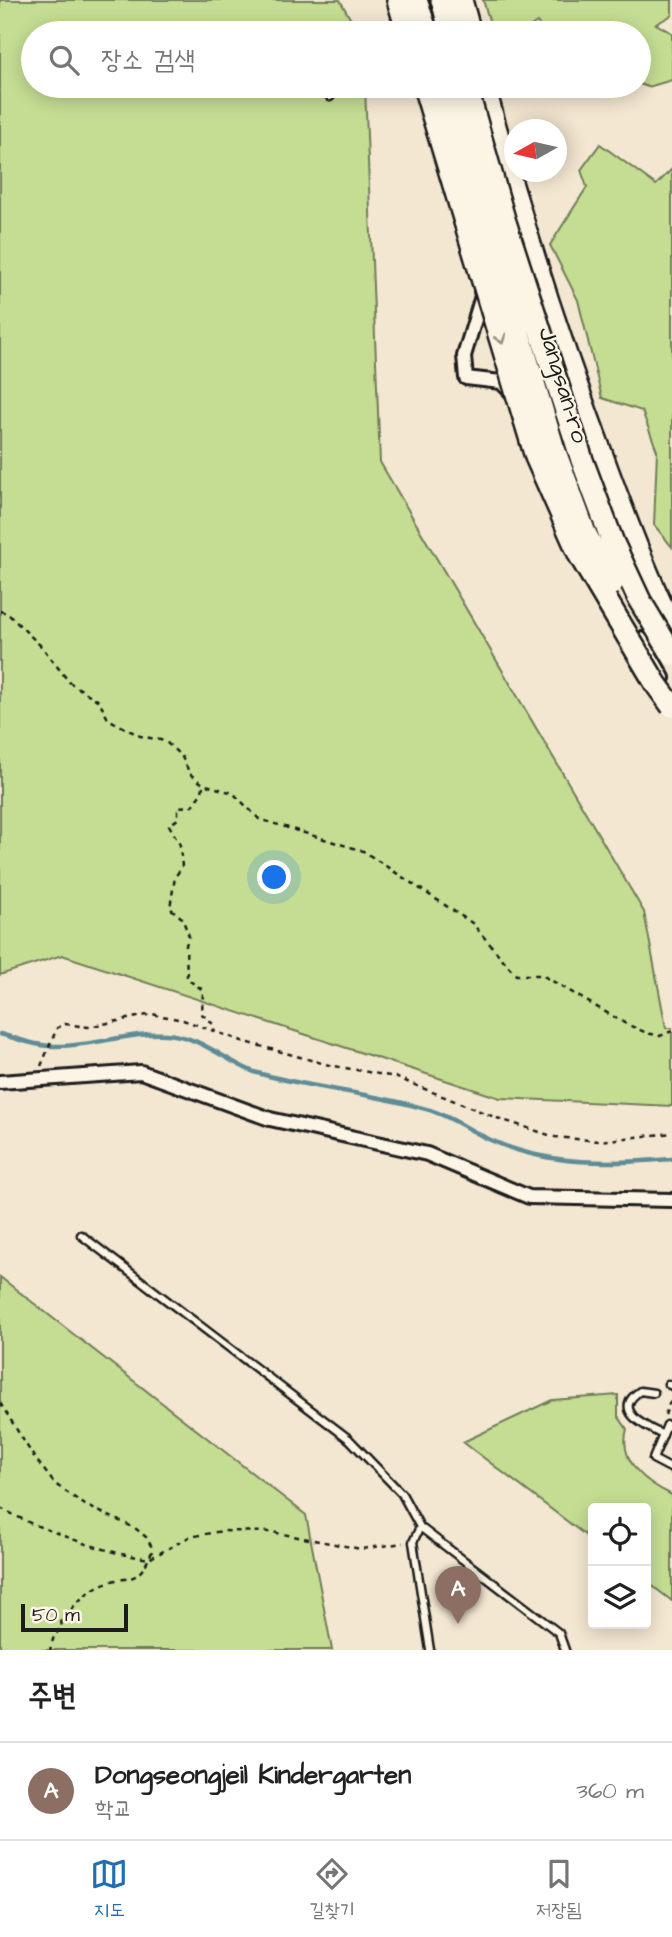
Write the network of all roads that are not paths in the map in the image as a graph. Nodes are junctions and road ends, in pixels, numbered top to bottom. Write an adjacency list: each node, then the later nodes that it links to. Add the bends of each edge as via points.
1 (398, 0): 7 (highway)
2 (405, 0): 8 (street)
3 (416, 0): 9 (highway)
4 (442, 0): 10 (highway)
5 (454, 0): 11 (street)
6 (461, 0): 12 (highway)
7 (404, 21)
8 (412, 21)
9 (423, 21)
10 (448, 21)
11 (460, 21)
12 (467, 21)
13 (428, 98): 26 (highway, one-way to 26, bridge, via 536,457 580,556)
14 (438, 98): 20 (street)
15 (448, 98): 24 (highway, Jangsan-ro, bridge, via 585,533 625,610)
16 (469, 98): 23 (highway, Jangsan-ro, bridge, via 582,460)
17 (480, 98): 19 (street)
18 (487, 98): 21 (highway, via 516,203 582,401 648,579)
19 (499, 172): 20 (street); 22 (street, via 622,536)
20 (466, 183): 23 (street, via 482,296 464,356 466,378 501,382 532,415 587,555)
21 (672, 628)
22 (672, 645): 23 (street)
23 (663, 657): 25 (street)
24 (672, 683)
25 (672, 697)
26 (672, 706)
27 (0, 1082): 28 (street, via 141,1072 270,1119 427,1154 529,1197)
28 (672, 1200)
29 (81, 1235): 34 (lane, via 349,1439 402,1494)
30 (654, 1394): 32 (lane, via 640,1391 633,1395 631,1412 635,1421)
31 (670, 1427): 32 (lane)
32 (663, 1435): 33 (lane, via 653,1459)
33 (672, 1469)
34 (420, 1527): 35 (lane, via 413,1542); 36 (lane, via 559,1633)
35 (430, 1650)
36 (565, 1650)

